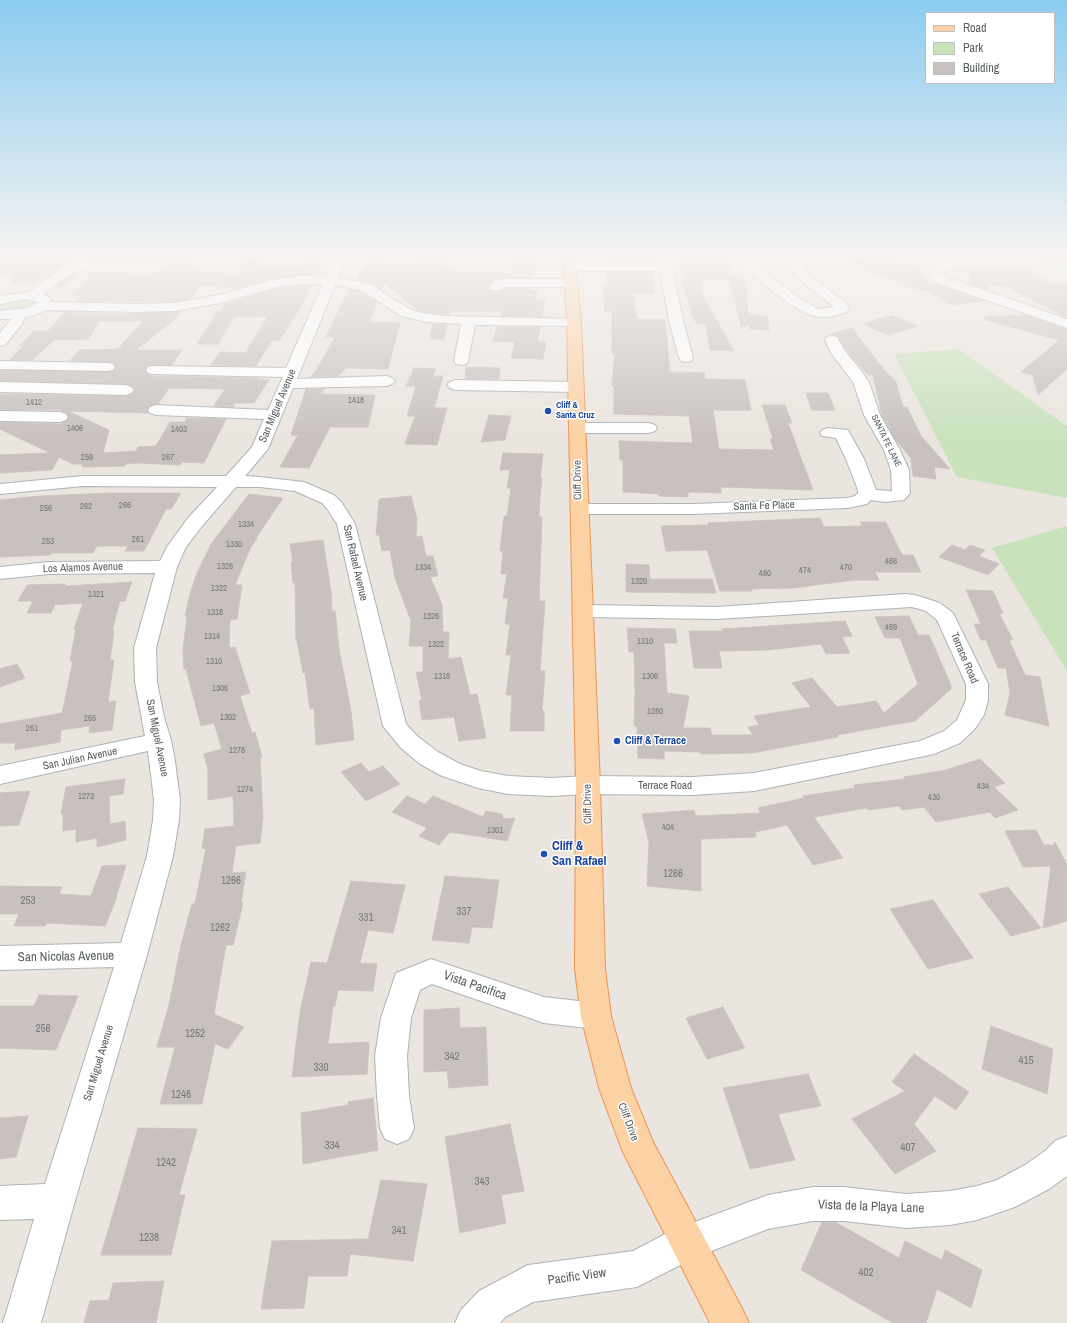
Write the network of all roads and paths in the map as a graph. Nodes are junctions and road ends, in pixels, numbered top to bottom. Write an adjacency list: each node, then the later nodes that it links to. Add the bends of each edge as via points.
1 (18, 317): 11 (street)
2 (315, 317): 17 (street, San Miguel Avenue)
3 (421, 317): 7 (street)
4 (574, 317): 8 (main road, Cliff Drive)
5 (675, 317): 12 (street)
6 (1046, 317): 9 (street)
7 (468, 320): 8 (street); 13 (street)
8 (574, 322): 21 (main road, Cliff Drive)
9 (1067, 324)
10 (832, 340): 32 (street, SANTA FE LANE, via 838,353 861,382 872,415 900,470 901,493 898,496)
11 (0, 342)
12 (686, 358)
13 (461, 361)
14 (0, 365): 15 (street)
15 (108, 367)
16 (153, 370): 17 (street)
17 (289, 378): 18 (street); 24 (street, San Miguel Avenue)
18 (387, 381)
19 (455, 385): 21 (street)
20 (0, 387): 22 (street)
21 (576, 387): 27 (main road, Cliff Drive)
22 (126, 390)
23 (156, 410): 24 (street)
24 (274, 415): 30 (street, San Miguel Avenue, via 260,449)
25 (0, 416): 26 (street)
26 (60, 417)
27 (577, 428): 28 (street); 33 (main road, Cliff Drive)
28 (649, 428)
29 (828, 433): 32 (street, via 842,433 855,459)
30 (230, 482): 31 (street, San Rafael Avenue, via 126,480); 34 (street, San Miguel Avenue, via 195,522); 39 (street, San Rafael Avenue, via 266,482 298,486 328,499 342,515 395,726 409,742 429,758 478,779 508,785)
31 (0, 488)
32 (867, 494): 33 (street, Santa Fe Place, via 861,500 847,503 693,509)
33 (579, 509): 36 (main road, Cliff Drive)
34 (167, 567): 35 (street, Los Alamos Avenue, via 63,568); 37 (street, San Miguel Avenue, via 145,648 146,682)
35 (0, 573)
36 (583, 611): 39 (main road, Cliff Drive); 39 (street, Terrace Road, via 717,613 915,601 933,607 946,617 977,684 977,700 966,724 952,737 925,748 737,784)
37 (159, 740): 38 (street, San Julian Avenue); 40 (street, San Miguel Avenue, via 167,800 166,820 160,856)
38 (0, 775)
39 (588, 785): 42 (main road, Cliff Drive, via 590,969)
40 (132, 955): 41 (street, San Nicolas Avenue); 45 (street, San Miguel Avenue)
41 (0, 958)
42 (596, 1016): 43 (street, Vista Pacifica, via 544,1010 432,971 407,982 396,1018 391,1056 392,1096); 47 (main road, Cliff Drive, via 615,1088 639,1150)
43 (397, 1128)
44 (1067, 1152): 47 (street, Vista de la Playa Lane, via 1037,1177 1003,1195 977,1203 906,1211 844,1204 813,1204 768,1212)
45 (57, 1200): 46 (street); 48 (street, San Miguel Avenue)
46 (0, 1203)
47 (686, 1243): 49 (street, Pacific View, via 637,1269 528,1284 492,1304); 50 (main road, Cliff Drive)
48 (22, 1323)
49 (474, 1323)
50 (730, 1323)

